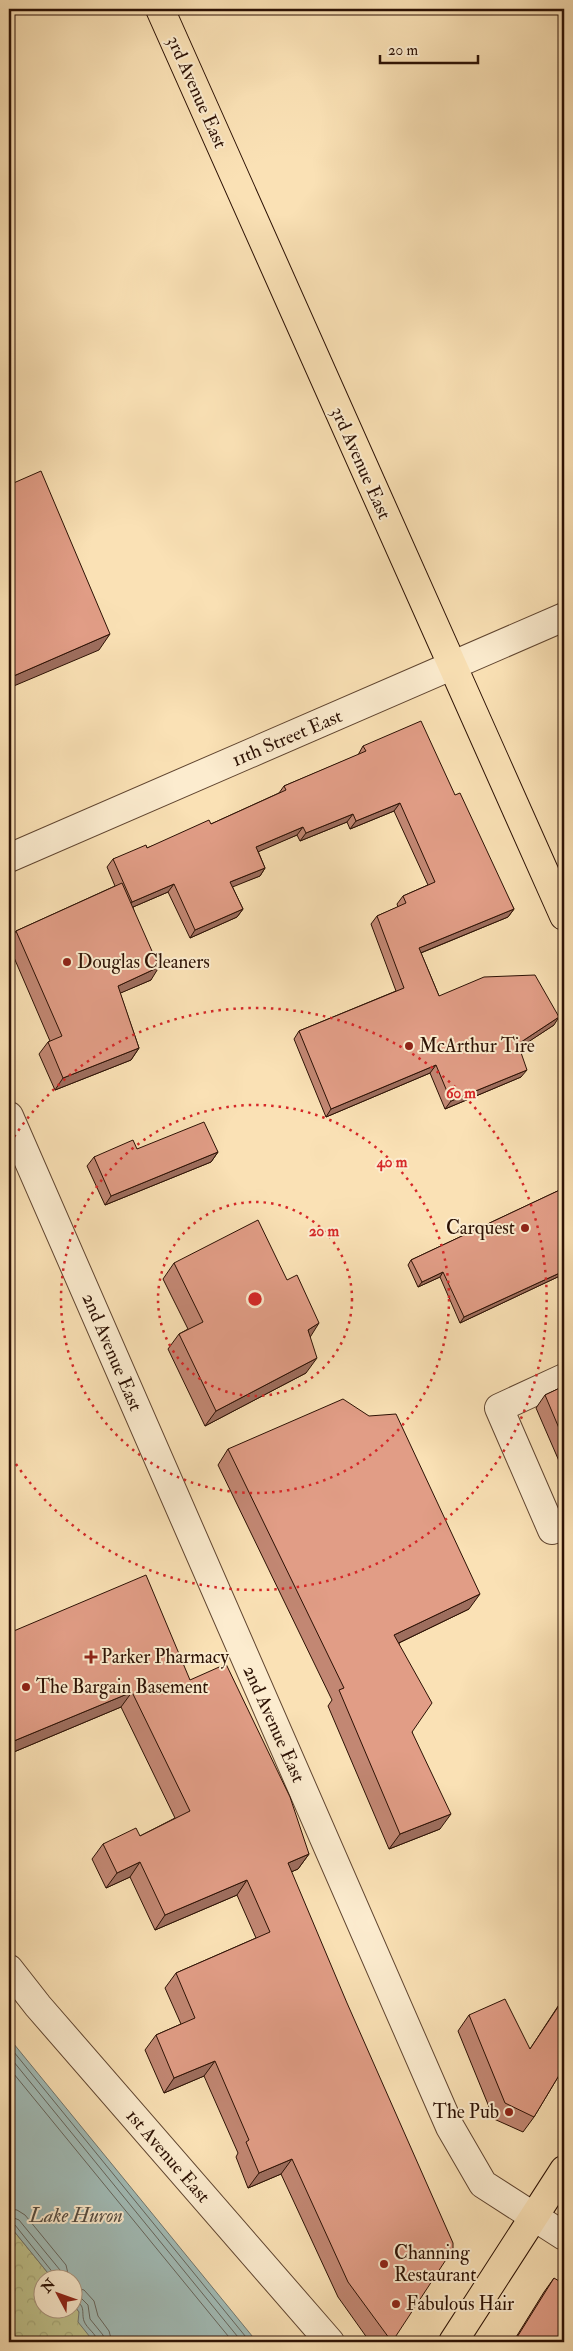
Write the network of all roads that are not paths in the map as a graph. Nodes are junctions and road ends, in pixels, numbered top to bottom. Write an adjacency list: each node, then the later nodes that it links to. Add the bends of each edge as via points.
1 (160, 9): 3 (main road, 3rd Avenue East)
2 (564, 616): 3 (street, 11th Street East)
3 (452, 666): 4 (street, 11th Street East); 5 (main road, 3rd Avenue East)
4 (9, 858)
5 (564, 916)
6 (9, 1116): 11 (street, 2nd Avenue East, via 450,2127 483,2184)
7 (564, 1378): 8 (street, via 499,1408 552,1530)
8 (564, 1525)
9 (9, 1969): 13 (street, 1st Avenue East)
10 (564, 2170): 11 (main road)
11 (534, 2217): 12 (street, 2nd Avenue East); 14 (main road)
12 (564, 2236)
13 (330, 2342)
14 (454, 2342)

